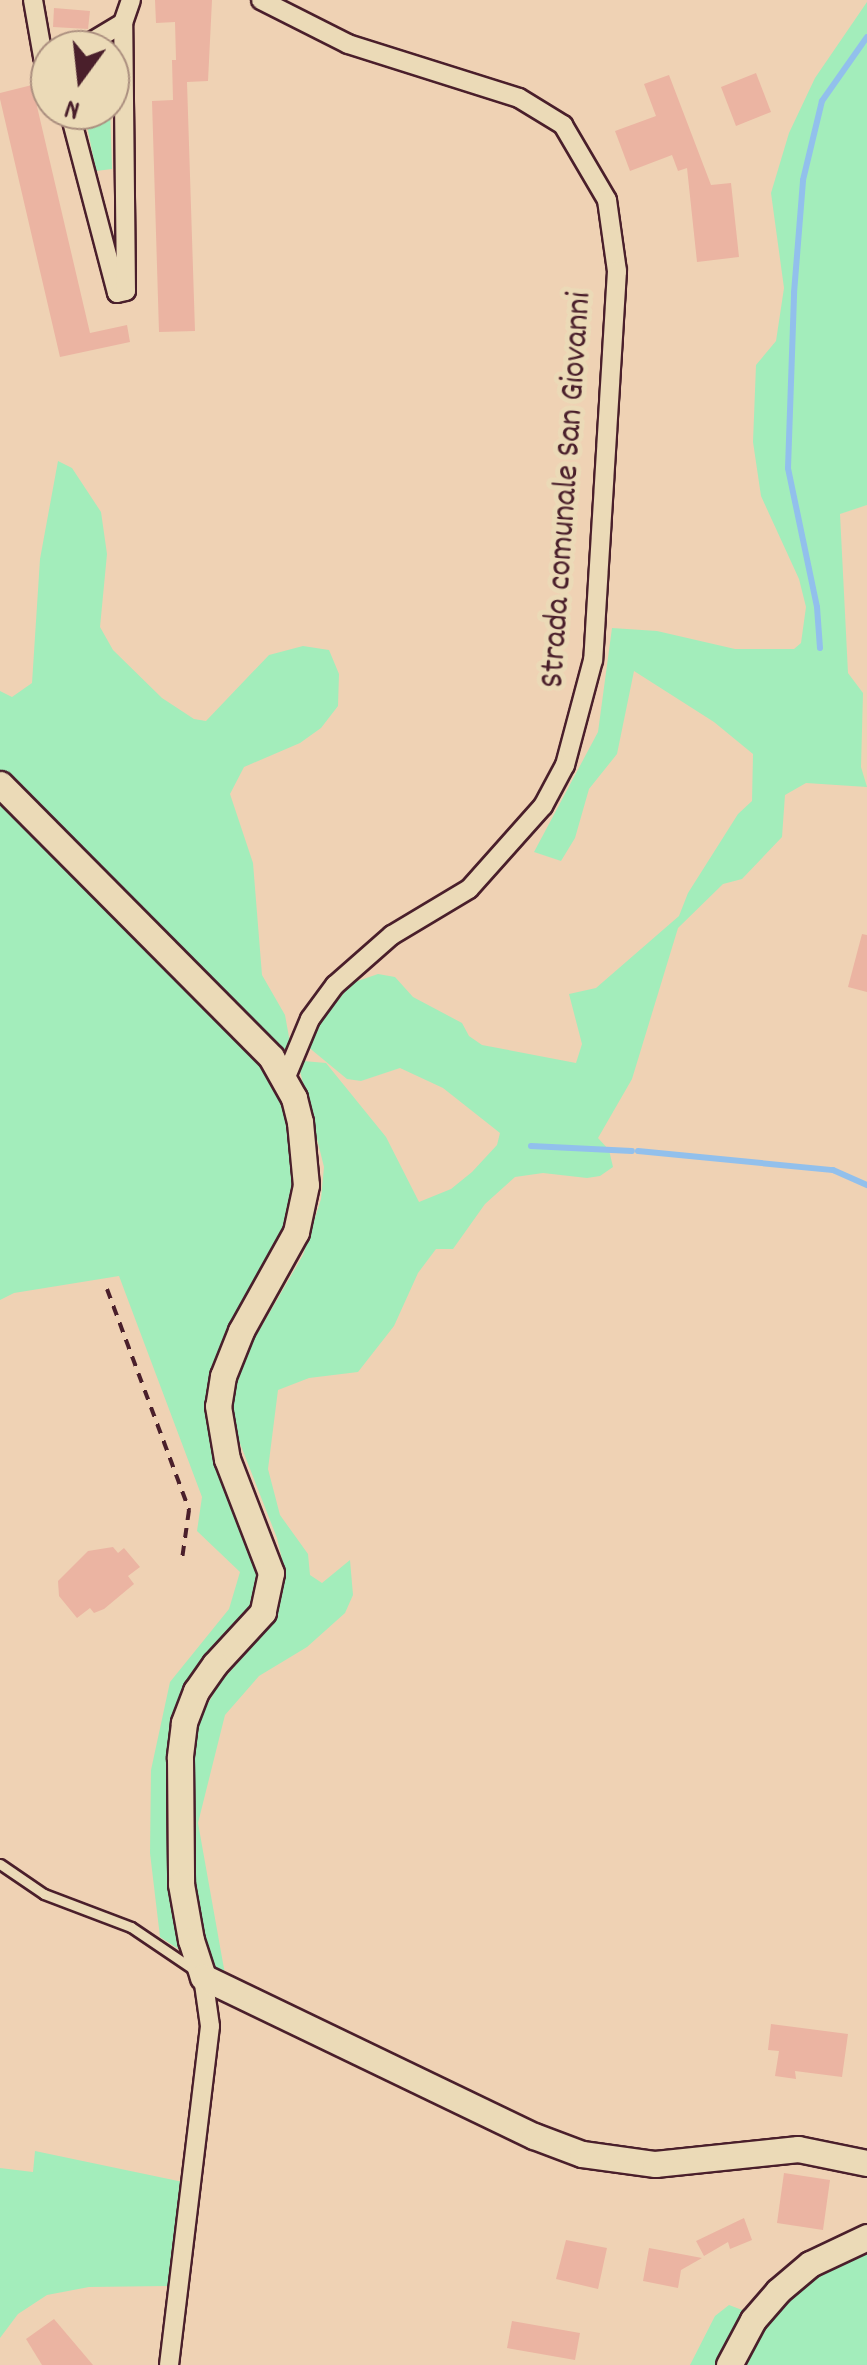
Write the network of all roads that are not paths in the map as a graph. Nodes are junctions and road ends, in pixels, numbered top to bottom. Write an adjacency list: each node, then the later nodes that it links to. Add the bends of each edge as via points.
1 (33, 0): 5 (street)
2 (130, 0): 4 (street)
3 (263, 1): 11 (street, Strada comunale San Giovanni, via 386,58 519,98 564,125 607,200 617,271 592,660 565,765 543,806 469,889 392,935 335,985 310,1018)
4 (122, 23): 6 (street); 7 (street)
5 (38, 30)
6 (111, 30)
7 (122, 30)
8 (74, 130): 9 (street, via 117,293 126,291)
9 (124, 130)
10 (0, 784): 11 (street, via 252,1035)
11 (285, 1078): 13 (street, via 305,1156 302,1208 287,1256 232,1352 217,1421 271,1573 268,1598 255,1624 196,1690 180,1758 182,1897)
12 (0, 1864): 13 (lane, via 44,1894 147,1936)
13 (203, 1977): 14 (street, via 582,2154 655,2164 798,2149); 16 (street, via 210,2026)
14 (867, 2163)
15 (867, 2237): 17 (street, via 810,2264 778,2291)
16 (169, 2365)
17 (729, 2365)

